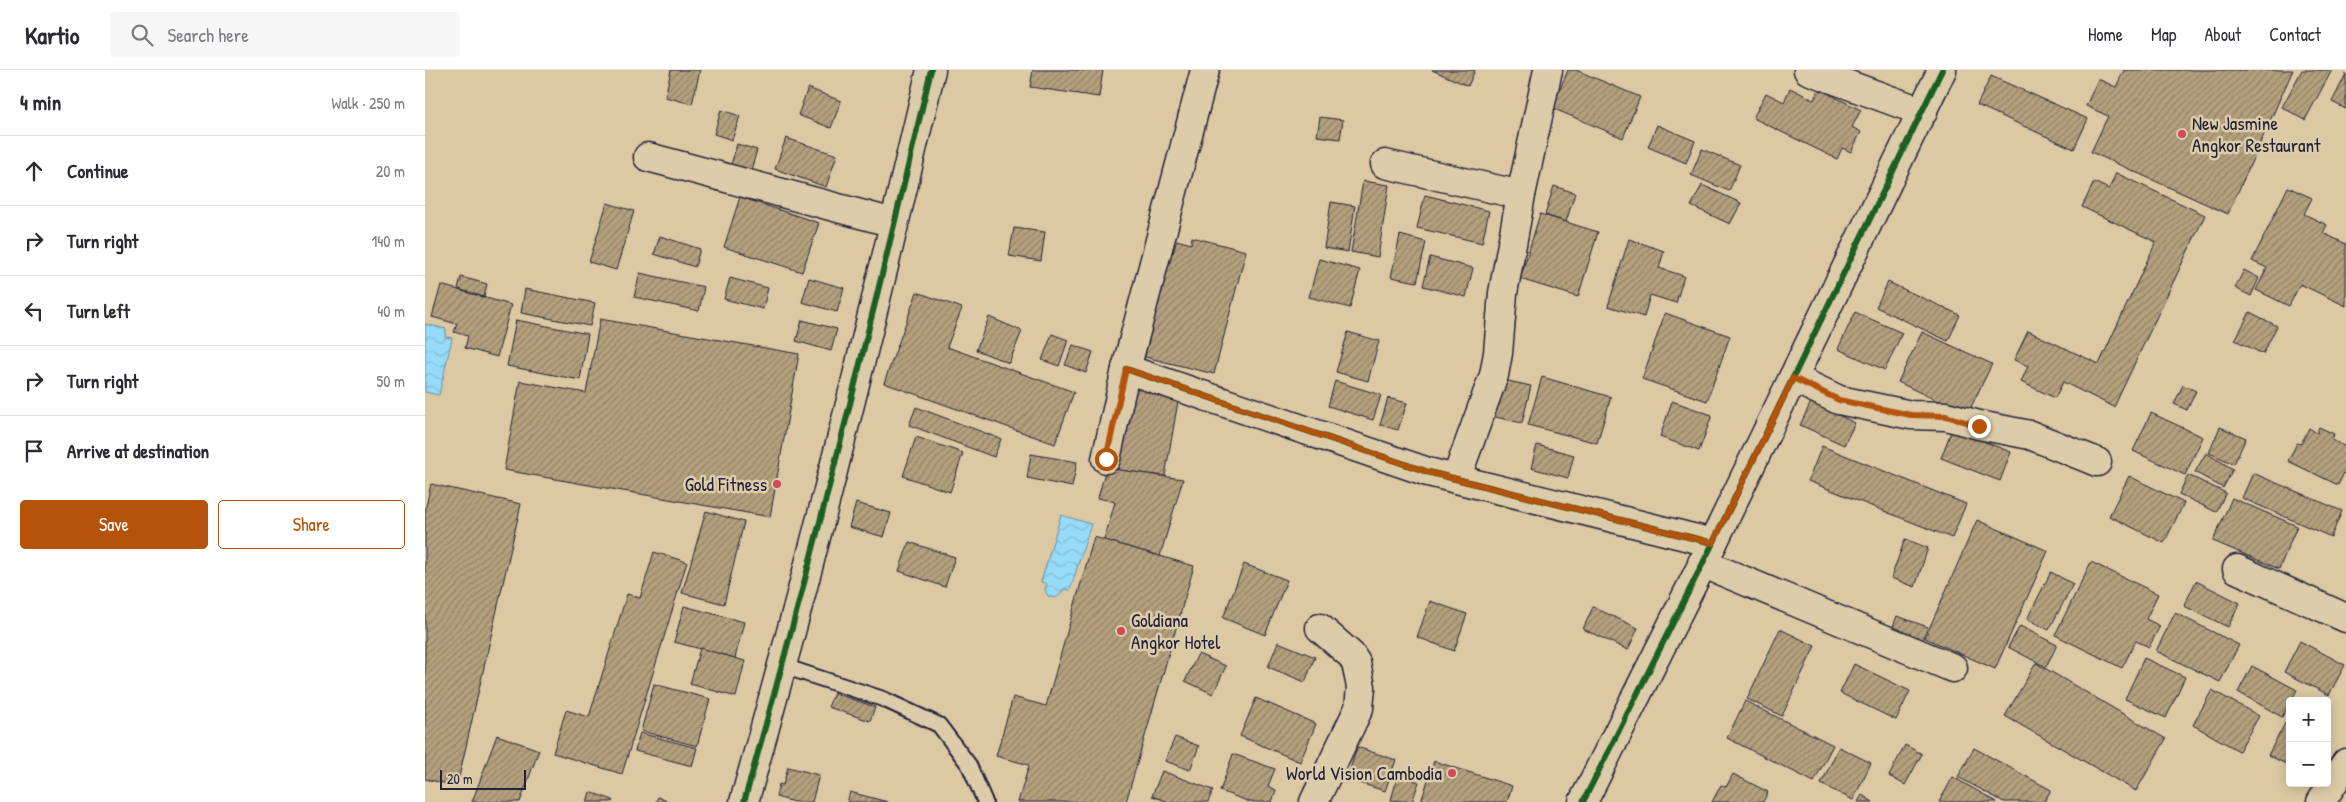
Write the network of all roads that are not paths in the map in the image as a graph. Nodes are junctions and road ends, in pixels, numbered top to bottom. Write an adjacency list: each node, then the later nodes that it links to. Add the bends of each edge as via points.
1 (931, 70): 10 (street)
2 (1205, 70): 11 (street)
3 (1548, 70): 9 (street)
4 (1808, 70): 6 (street)
5 (1942, 70): 6 (street)
6 (1923, 112): 12 (street)
7 (648, 157): 10 (street)
8 (1385, 164): 9 (street)
9 (1521, 195): 15 (street, via 1503,293 1494,375)
10 (894, 223): 20 (street)
11 (1126, 369): 13 (street); 15 (street)
12 (1793, 378): 14 (street, via 1839,400 1911,415 1946,416 2030,435); 16 (street)
13 (1106, 459)
14 (2097, 462)
15 (1455, 479): 16 (street)
16 (1708, 553): 21 (street); 26 (street)
17 (2237, 569): 18 (street)
18 (2346, 618)
19 (1321, 628): 25 (street, via 1356,662 1361,687 1359,708)
20 (783, 666): 23 (street); 24 (lane, via 883,698 939,725 969,765)
21 (1953, 668)
22 (2346, 763): 27 (street)
23 (744, 802)
24 (985, 802)
25 (1314, 802)
26 (1583, 802)
27 (2321, 802)

